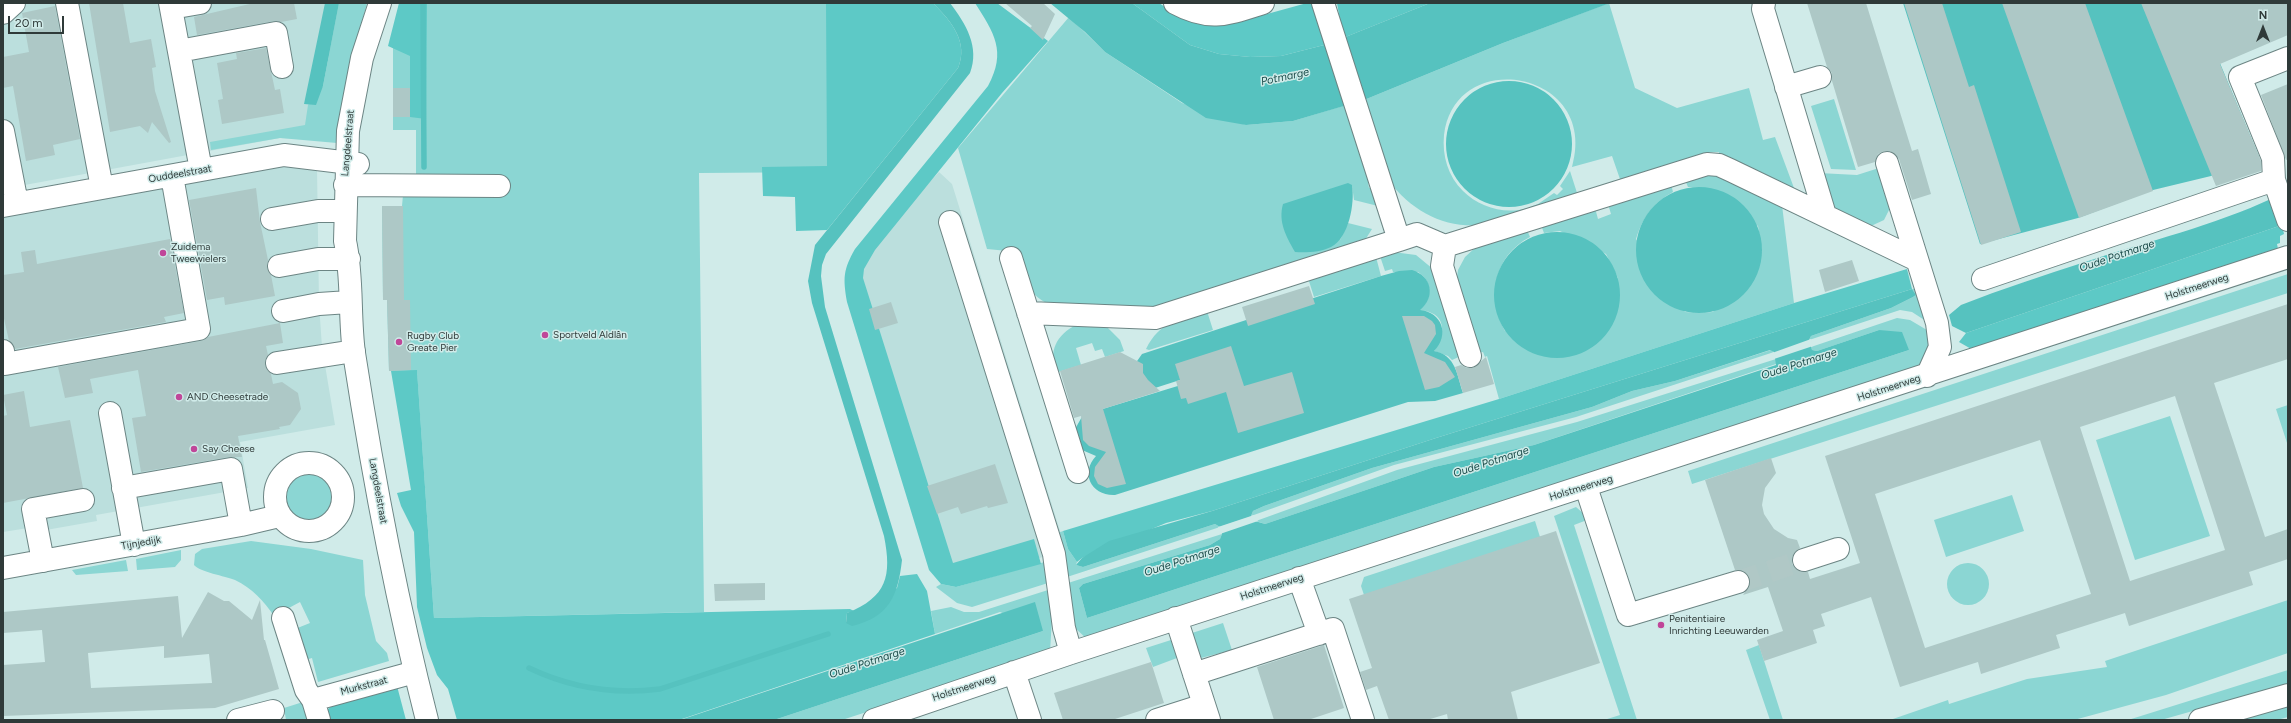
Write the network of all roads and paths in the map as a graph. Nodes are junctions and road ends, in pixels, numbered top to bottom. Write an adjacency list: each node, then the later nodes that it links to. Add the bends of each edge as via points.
1 (14, 3): 10 (street)
2 (67, 3): 24 (street)
3 (200, 3): 9 (street)
4 (380, 3): 17 (street, Langdeelstraat, via 373,30)
5 (1175, 3): 6 (street, via 1189,11 1213,16)
6 (1263, 3)
7 (1323, 3): 31 (street)
8 (1764, 3): 15 (street, via 1763,9)
9 (171, 6): 11 (street)
10 (3, 13)
11 (179, 51): 13 (street, via 276,33); 19 (street)
12 (2288, 58): 22 (street, via 2240,77 2273,158)
13 (282, 67)
14 (1820, 77): 15 (street)
15 (1786, 87): 27 (street)
16 (3, 131): 25 (street)
17 (352, 163): 19 (street, Ouddeelstraat, via 284,155); 21 (street, Langdeelstraat)
18 (1886, 163): 36 (street)
19 (201, 170): 20 (street, Ouddeelstraat)
20 (172, 176): 24 (street, Ouddeelstraat); 42 (street, via 199,329 5,364)
21 (351, 185): 23 (street); 26 (street, Langdeelstraat); 35 (street, Langdeelstraat, via 353,242)
22 (2276, 185): 29 (street); 38 (street)
23 (499, 186)
24 (102, 188): 25 (street, Ouddeelstraat)
25 (10, 204)
26 (345, 211): 28 (street, via 318,211); 35 (street, Langdeelstraat, via 345,241)
27 (1825, 216): 32 (street, via 1719,165 1707,164); 36 (street)
28 (272, 219)
29 (2288, 220)
30 (950, 222): 64 (street, via 1054,554 1064,628)
31 (1399, 240): 32 (street, via 1417,234); 41 (street, via 1155,318)
32 (1445, 246): 44 (street, via 1442,266)
33 (2288, 257): 46 (street, Holstmeerweg)
34 (1011, 258): 41 (street)
35 (349, 259): 37 (street, via 318,259); 39 (street, Langdeelstraat)
36 (1917, 260): 46 (street, via 1940,340 1935,360)
37 (279, 266)
38 (1983, 279)
39 (349, 302): 40 (street, via 319,304); 43 (street, Langdeelstraat)
40 (283, 311)
41 (1028, 312): 48 (street)
42 (3, 351)
43 (354, 351): 45 (street); 65 (street, Langdeelstraat, via 399,605)
44 (1470, 356)
45 (277, 363)
46 (1927, 376): 49 (street, Holstmeerweg)
47 (110, 413): 50 (street)
48 (1078, 472)
49 (1586, 487): 59 (street, Holstmeerweg); 60 (street, via 1628,615)
50 (123, 488): 53 (street, via 231,469); 54 (street)
51 (83, 500): 57 (street, via 33,509)
52 (279, 516): 53 (street, Tijnjedijk)
53 (240, 525): 54 (street, Tijnjedijk)
54 (134, 544): 57 (street, Tijnjedijk)
55 (1838, 549): 56 (street)
56 (1804, 560)
57 (43, 561): 58 (street, Tijnjedijk)
58 (3, 568)
59 (1300, 578): 62 (street, Holstmeerweg); 63 (street)
60 (1738, 582)
61 (283, 618): 69 (street, via 306,690)
62 (1176, 618): 64 (street, Holstmeerweg); 67 (street)
63 (1319, 634): 67 (street); 77 (street, via 1333,629)
64 (1071, 652): 66 (street, Holstmeerweg)
65 (415, 672): 69 (street, Murkstraat); 73 (street, Langdeelstraat)
66 (1014, 672): 74 (street, Holstmeerweg); 75 (street)
67 (1194, 674): 71 (street)
68 (2288, 695): 78 (street)
69 (316, 710)
70 (273, 711): 72 (street)
71 (1207, 712): 76 (street)
72 (238, 720)
73 (427, 720)
74 (874, 720)
75 (1030, 720)
76 (1157, 720)
77 (1362, 720)
78 (2200, 720)

